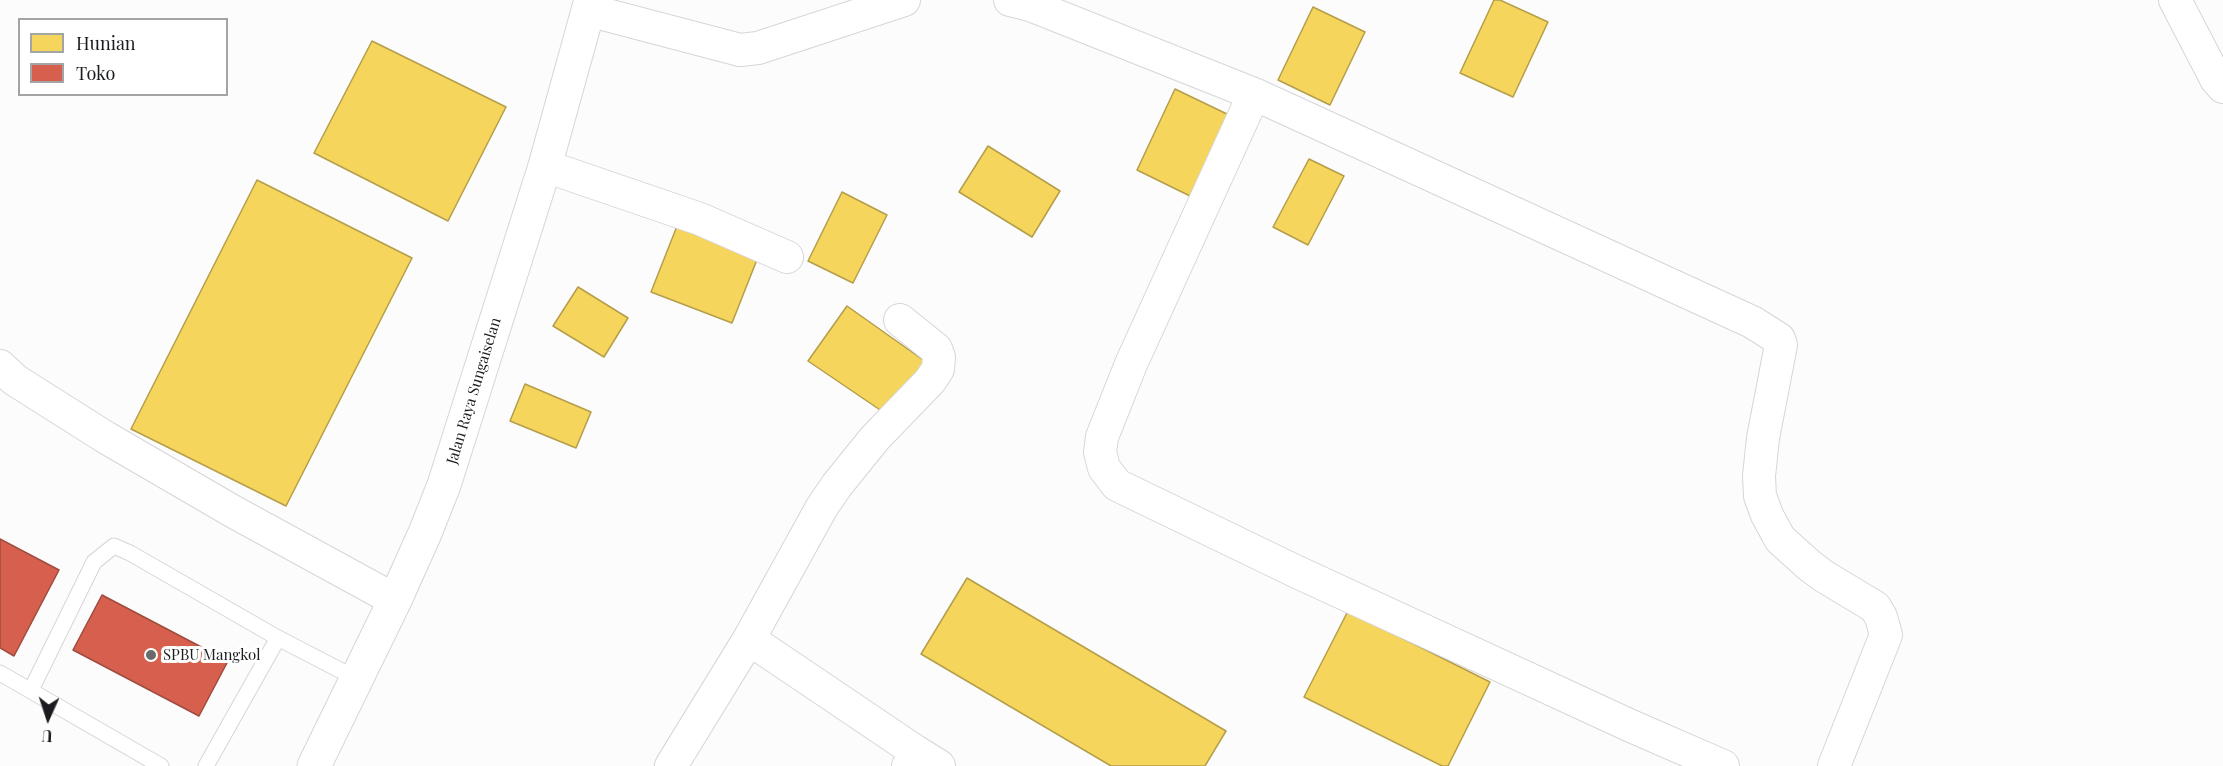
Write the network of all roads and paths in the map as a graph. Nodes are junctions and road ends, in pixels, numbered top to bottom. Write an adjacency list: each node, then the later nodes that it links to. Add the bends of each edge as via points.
1 (904, 0): 4 (street, via 758,48 740,50)
2 (1010, 0): 6 (street)
3 (2175, 0): 5 (street)
4 (589, 5): 7 (main road, Jalan Raya Sungaiselan)
5 (2223, 87)
6 (1254, 94): 22 (street, via 1106,426 1100,452 1104,468 1117,485 1295,571); 23 (street, via 1752,322 1779,339 1763,438 1760,496 1780,538 1825,578 1875,608 1886,635)
7 (545, 165): 8 (street, via 700,219); 11 (main road, Jalan Raya Sungaiselan, via 444,485)
8 (787, 257)
9 (900, 320): 13 (street, via 936,349 938,369 837,485)
10 (5, 378): 11 (street, via 234,512)
11 (395, 600): 15 (main road, Jalan Raya Sungaiselan)
12 (278, 638): 15 (lane); 16 (lane, via 114,546 94,562); 19 (lane)
13 (749, 639): 17 (street); 21 (street)
14 (0, 673): 16 (lane)
15 (357, 679): 20 (main road, Jalan Raya Sungaiselan)
16 (31, 690): 18 (lane)
17 (921, 761)
18 (161, 766)
19 (206, 766)
20 (314, 766)
21 (671, 766)
22 (1723, 766)
23 (1834, 766)

